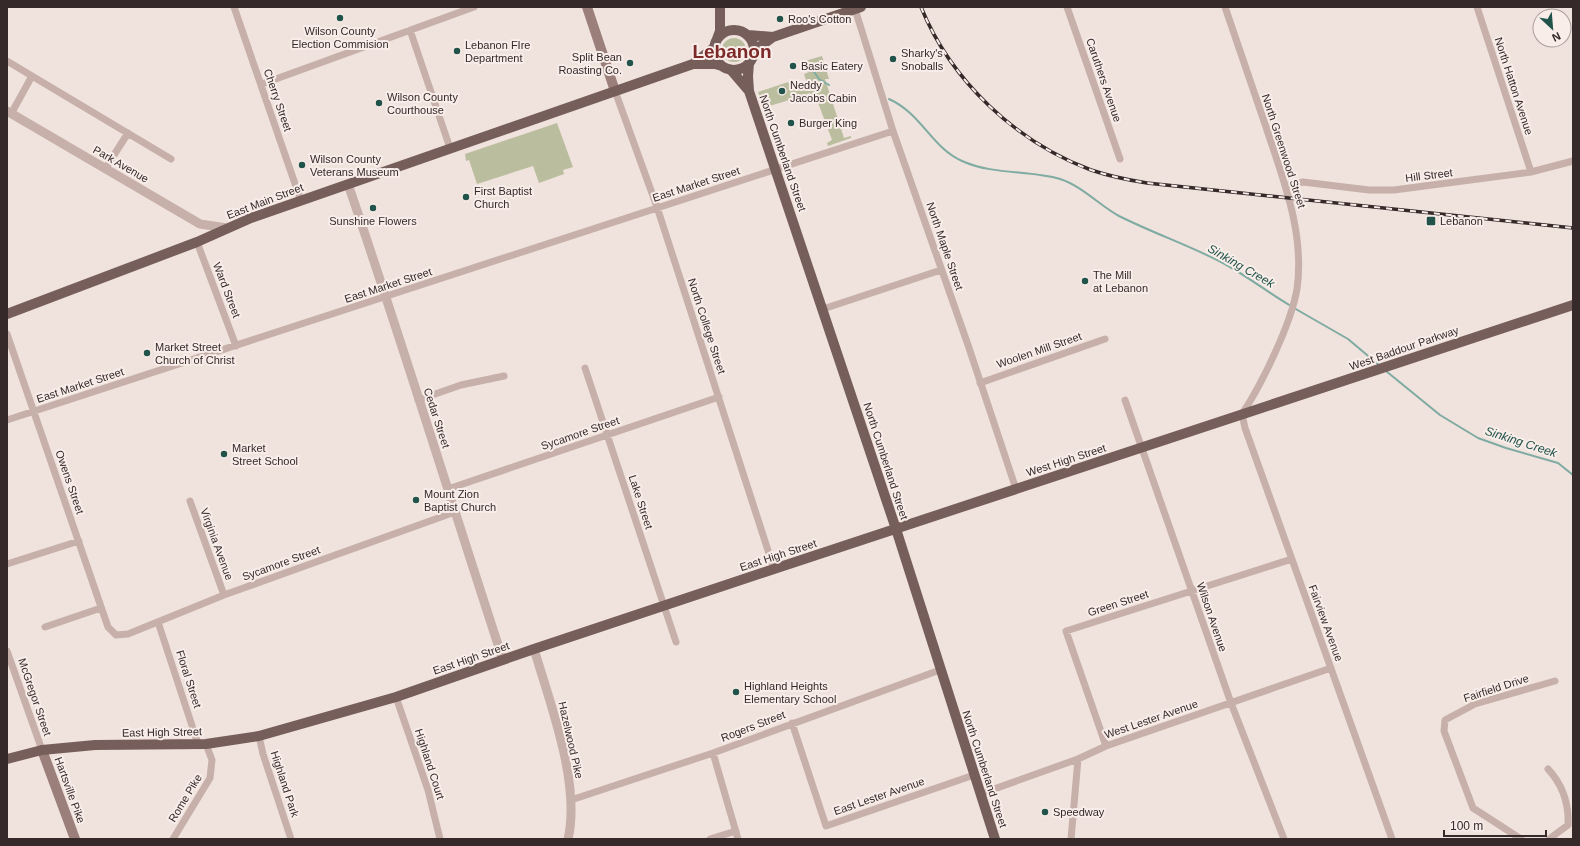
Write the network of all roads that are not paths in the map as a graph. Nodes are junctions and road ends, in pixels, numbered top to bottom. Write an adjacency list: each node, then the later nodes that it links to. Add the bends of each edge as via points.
1 (234, 7): 20 (street, Cherry Street)
2 (474, 7): 9 (street)
3 (587, 7): 21 (main road)
4 (720, 7): 10 (main road, via 731,25); 13 (main road, via 720,31)
5 (1067, 7): 28 (street, Caruthers Avenue)
6 (1225, 7): 34 (street, North Greenwood Street)
7 (1477, 7): 32 (street, North Hatton Avenue)
8 (856, 8): 12 (main road); 24 (street, North Maple Street)
9 (410, 30): 20 (street); 26 (street)
10 (739, 30): 11 (main road); 13 (main road, via 727,32)
11 (748, 35): 12 (main road); 14 (main road, via 753,42)
12 (773, 37): 14 (main road)
13 (716, 43): 17 (main road, East Main Street); 18 (main road, via 717,60)
14 (754, 51): 16 (main road)
15 (7, 62): 19 (street)
16 (750, 63): 18 (main road, via 741,69); 22 (main road, North Cumberland Street)
17 (693, 64): 18 (main road, East Main Street, via 715,64); 21 (main road, East Main Street)
18 (727, 68): 22 (main road, North Cumberland Street)
19 (32, 76): 23 (street); 25 (street)
20 (262, 84): 35 (street, Cherry Street)
21 (615, 91): 26 (main road, East Main Street); 36 (street, North College Street)
22 (749, 91): 31 (main road, North Cumberland Street)
23 (9, 113): 30 (street, Park Avenue)
24 (893, 131): 31 (street, East Market Street); 39 (street, North Maple Street)
25 (128, 133): 27 (street); 30 (street)
26 (450, 148): 33 (main road, East Main Street)
27 (171, 158)
28 (1120, 159)
29 (1573, 161): 32 (street, Hill Street)
30 (105, 169): 37 (street, Park Avenue, via 200,224)
31 (775, 170): 36 (street, East Market Street); 42 (main road, North Cumberland Street)
32 (1531, 172): 34 (street, Hill Street, via 1394,190 1369,190 1302,182)
33 (348, 184): 35 (main road, East Main Street); 40 (street, Cedar Street)
34 (1285, 186): 54 (street, North Greenwood Street, via 1296,229 1298,277 1295,298 1253,397)
35 (301, 200): 37 (main road, East Main Street)
36 (657, 208): 40 (street, East Market Street); 50 (street, North College Street)
37 (227, 228): 38 (main road, East Main Street)
38 (197, 242): 43 (main road, East Main Street); 46 (street, Ward Street)
39 (941, 270): 42 (street); 49 (street, North Maple Street)
40 (387, 297): 46 (street, East Market Street); 51 (street, Cedar Street)
41 (1573, 305): 54 (main road, West Baddour Parkway)
42 (823, 309): 62 (main road, North Cumberland Street)
43 (7, 314)
44 (7, 334): 53 (street, Owens Street)
45 (1105, 339): 49 (street, Woolen Mill Street)
46 (236, 346): 53 (street, East Market Street)
47 (585, 368): 56 (street, Lake Street)
48 (504, 376): 51 (street, via 461,385)
49 (980, 383): 59 (street, North Maple Street)
50 (719, 397): 56 (street, Sycamore Street); 66 (street, North College Street)
51 (418, 400): 58 (street, Cedar Street)
52 (1125, 400): 57 (street, Wilson Avenue)
53 (34, 411): 55 (street, East Market Street); 63 (street, Owens Street)
54 (1242, 414): 57 (main road, West High Street); 64 (street, Fairview Avenue)
55 (7, 420)
56 (607, 436): 58 (street, Sycamore Street); 69 (street, Lake Street)
57 (1141, 447): 59 (main road, West High Street); 67 (street, Wilson Avenue)
58 (448, 489): 61 (street, Cedar Street)
59 (1016, 489): 62 (main road, West High Street)
60 (190, 501): 68 (street, Virginia Avenue)
61 (455, 512): 68 (street, Sycamore Street); 77 (street, Cedar Street)
62 (896, 529): 66 (main road, East High Street); 79 (main road, North Cumberland Street)
63 (79, 541): 65 (street); 70 (street, Owens Street)
64 (1292, 559): 67 (street, Green Street); 78 (street, Fairview Avenue)
65 (7, 564)
66 (774, 569): 69 (main road, East High Street)
67 (1191, 591): 82 (street, Wilson Avenue); 86 (street, Green Street, via 1066,631)
68 (224, 595): 71 (street, Sycamore Street)
69 (663, 606): 74 (street, Lake Street); 75 (main road, East High Street)
70 (101, 608): 72 (street); 73 (street, Owens Street, via 108,627)
71 (158, 622): 73 (street, Sycamore Street, via 128,634); 85 (street, Floral Street)
72 (45, 628)
73 (116, 634)
74 (676, 642)
75 (534, 649): 77 (main road, East High Street); 94 (street, Hazelwood Pike, via 564,753)
76 (7, 651): 87 (street, McGregor Street)
77 (503, 660): 81 (main road, East High Street)
78 (1331, 668): 82 (street, West Lester Avenue); 106 (street, Fairview Avenue)
79 (940, 670): 83 (street, Rogers Street); 92 (main road, North Cumberland Street)
80 (1555, 681): 107 (street, Fairfield Drive, via 1476,704 1445,720 1444,731 1473,808)
81 (396, 697): 84 (main road, East High Street); 99 (street, Highland Court, via 428,790)
82 (1231, 703): 86 (street, West Lester Avenue); 105 (street, Wilson Avenue)
83 (792, 723): 88 (street, Rogers Street); 92 (street, East Lester Avenue, via 826,826)
84 (259, 736): 85 (main road, East High Street); 98 (street, Highland Park)
85 (202, 744): 87 (main road, East High Street, via 95,745); 97 (street, Rome Pike, via 212,760 210,778)
86 (1106, 746): 90 (street, West Lester Avenue)
87 (42, 750): 89 (main road, East High Street); 96 (main road, Hartsville Pike)
88 (713, 753): 94 (street, Rogers Street); 95 (street)
89 (7, 758)
90 (1078, 759): 93 (street, West Lester Avenue); 104 (street)
91 (1548, 769): 108 (street, via 1555,776 1568,811 1568,825)
92 (974, 775): 93 (main road, North Cumberland Street)
93 (980, 794): 103 (main road, North Cumberland Street)
94 (571, 800): 100 (street, Hazelwood Pike)
95 (736, 831): 101 (street); 102 (street)
96 (75, 839)
97 (173, 839)
98 (291, 839)
99 (440, 839)
100 (568, 839)
101 (710, 839)
102 (738, 839)
103 (995, 839)
104 (1071, 839)
105 (1284, 839)
106 (1392, 839)
107 (1521, 839)
108 (1549, 839)

